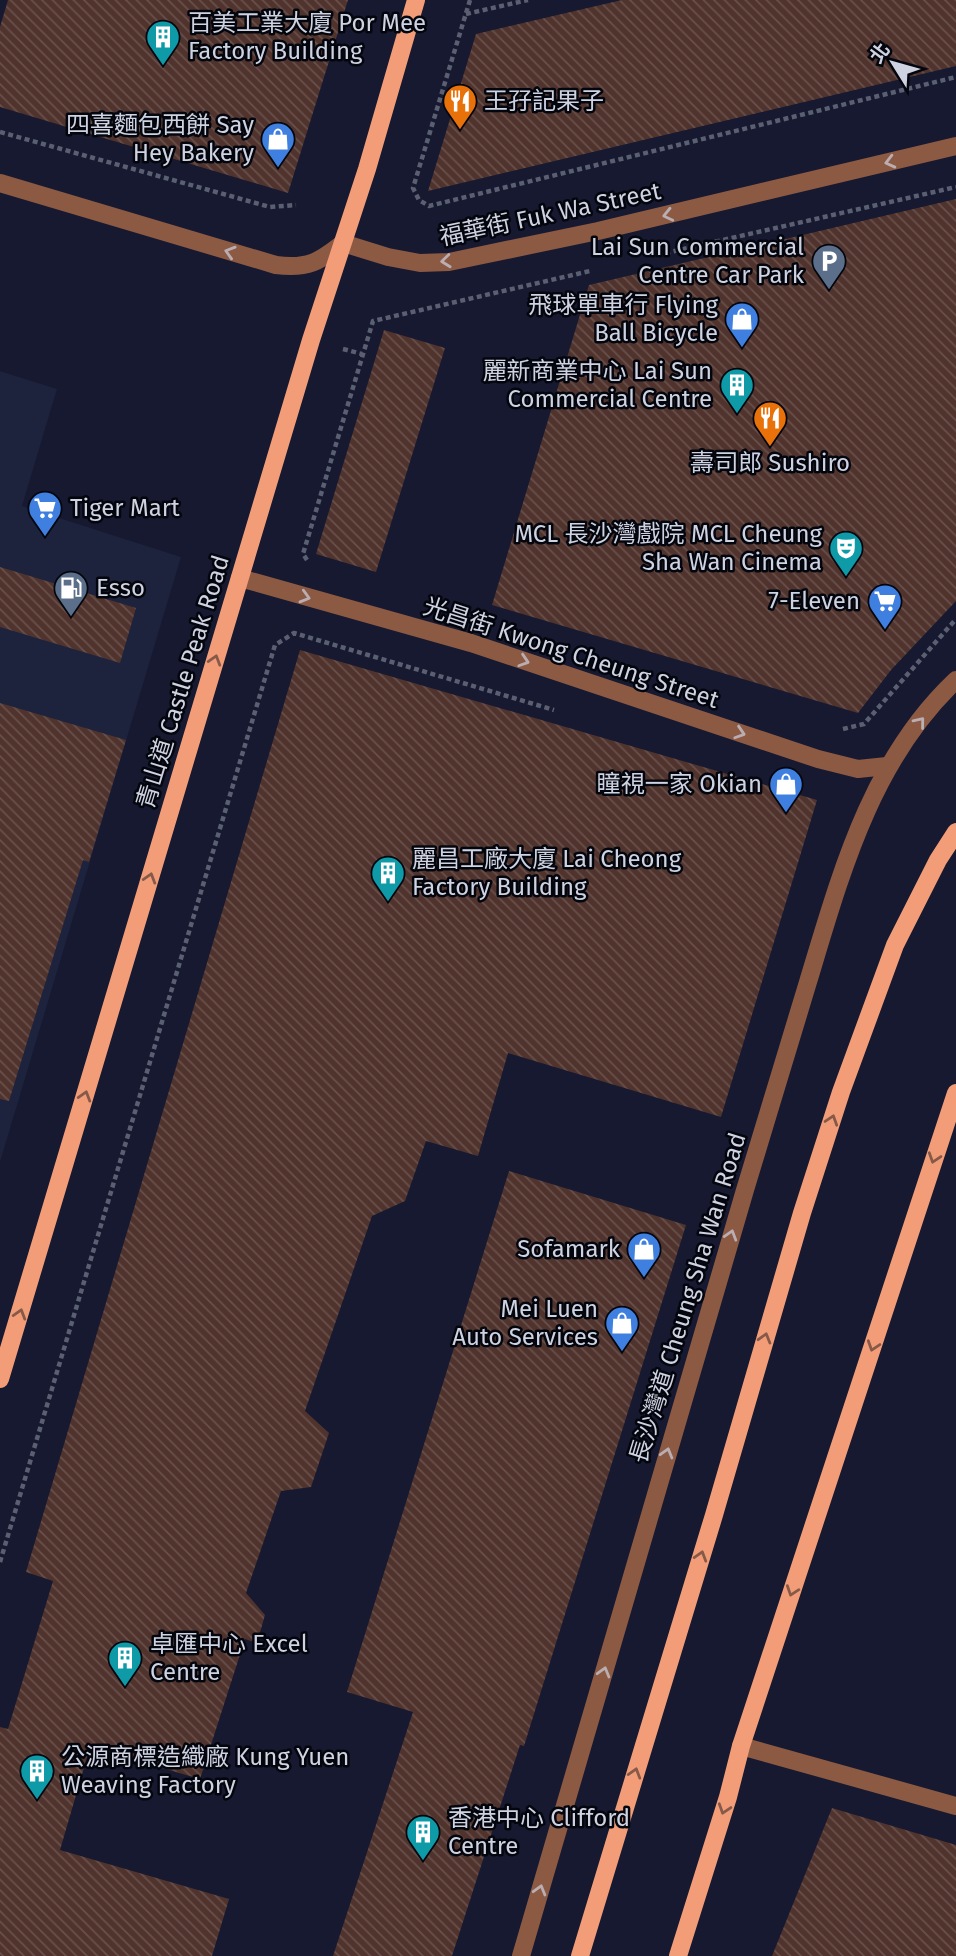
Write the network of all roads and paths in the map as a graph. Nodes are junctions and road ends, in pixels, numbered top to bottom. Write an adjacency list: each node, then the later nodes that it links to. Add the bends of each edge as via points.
1 (416, 0): 11 (main road, 青山道 Castle Peak Road)
2 (470, 0): 4 (path)
3 (528, 0): 4 (path)
4 (465, 15): 5 (path, via 412,188 429,206)
5 (956, 77)
6 (0, 132): 10 (path, via 270,206)
7 (956, 146): 11 (street, 福華街 Fuk Wa Street, one-way to 11, via 449,262 420,263)
8 (0, 183): 11 (street, one-way to 8, via 318,263 276,265)
9 (956, 187): 12 (path)
10 (296, 205)
11 (343, 243): 15 (main road, 青山道 Castle Peak Road)
12 (649, 257)
13 (595, 269): 14 (path, via 373,321)
14 (303, 554)
15 (240, 578): 20 (street, 光昌街 Kwong Cheung Street, one-way to 20, via 471,643 818,759 858,768); 23 (main road, 青山道 Castle Peak Road, one-way to 15)
16 (956, 619): 19 (path)
17 (956, 680): 20 (street, 長沙灣道 Cheung Sha Wan Road, one-way to 17)
18 (558, 711): 24 (path, via 294,633 275,645)
19 (864, 724)
20 (887, 766): 27 (street, 長沙灣道 Cheung Sha Wan Road, one-way to 20, via 695,1355 824,929 859,822)
21 (956, 832): 28 (main road, one-way to 21, via 841,1093 895,945)
22 (956, 1093): 25 (main road, one-way to 25)
23 (0, 1379)
24 (0, 1562)
25 (741, 1746): 26 (street); 29 (main road, one-way to 29)
26 (956, 1807)
27 (522, 1956)
28 (580, 1956)
29 (678, 1956)

